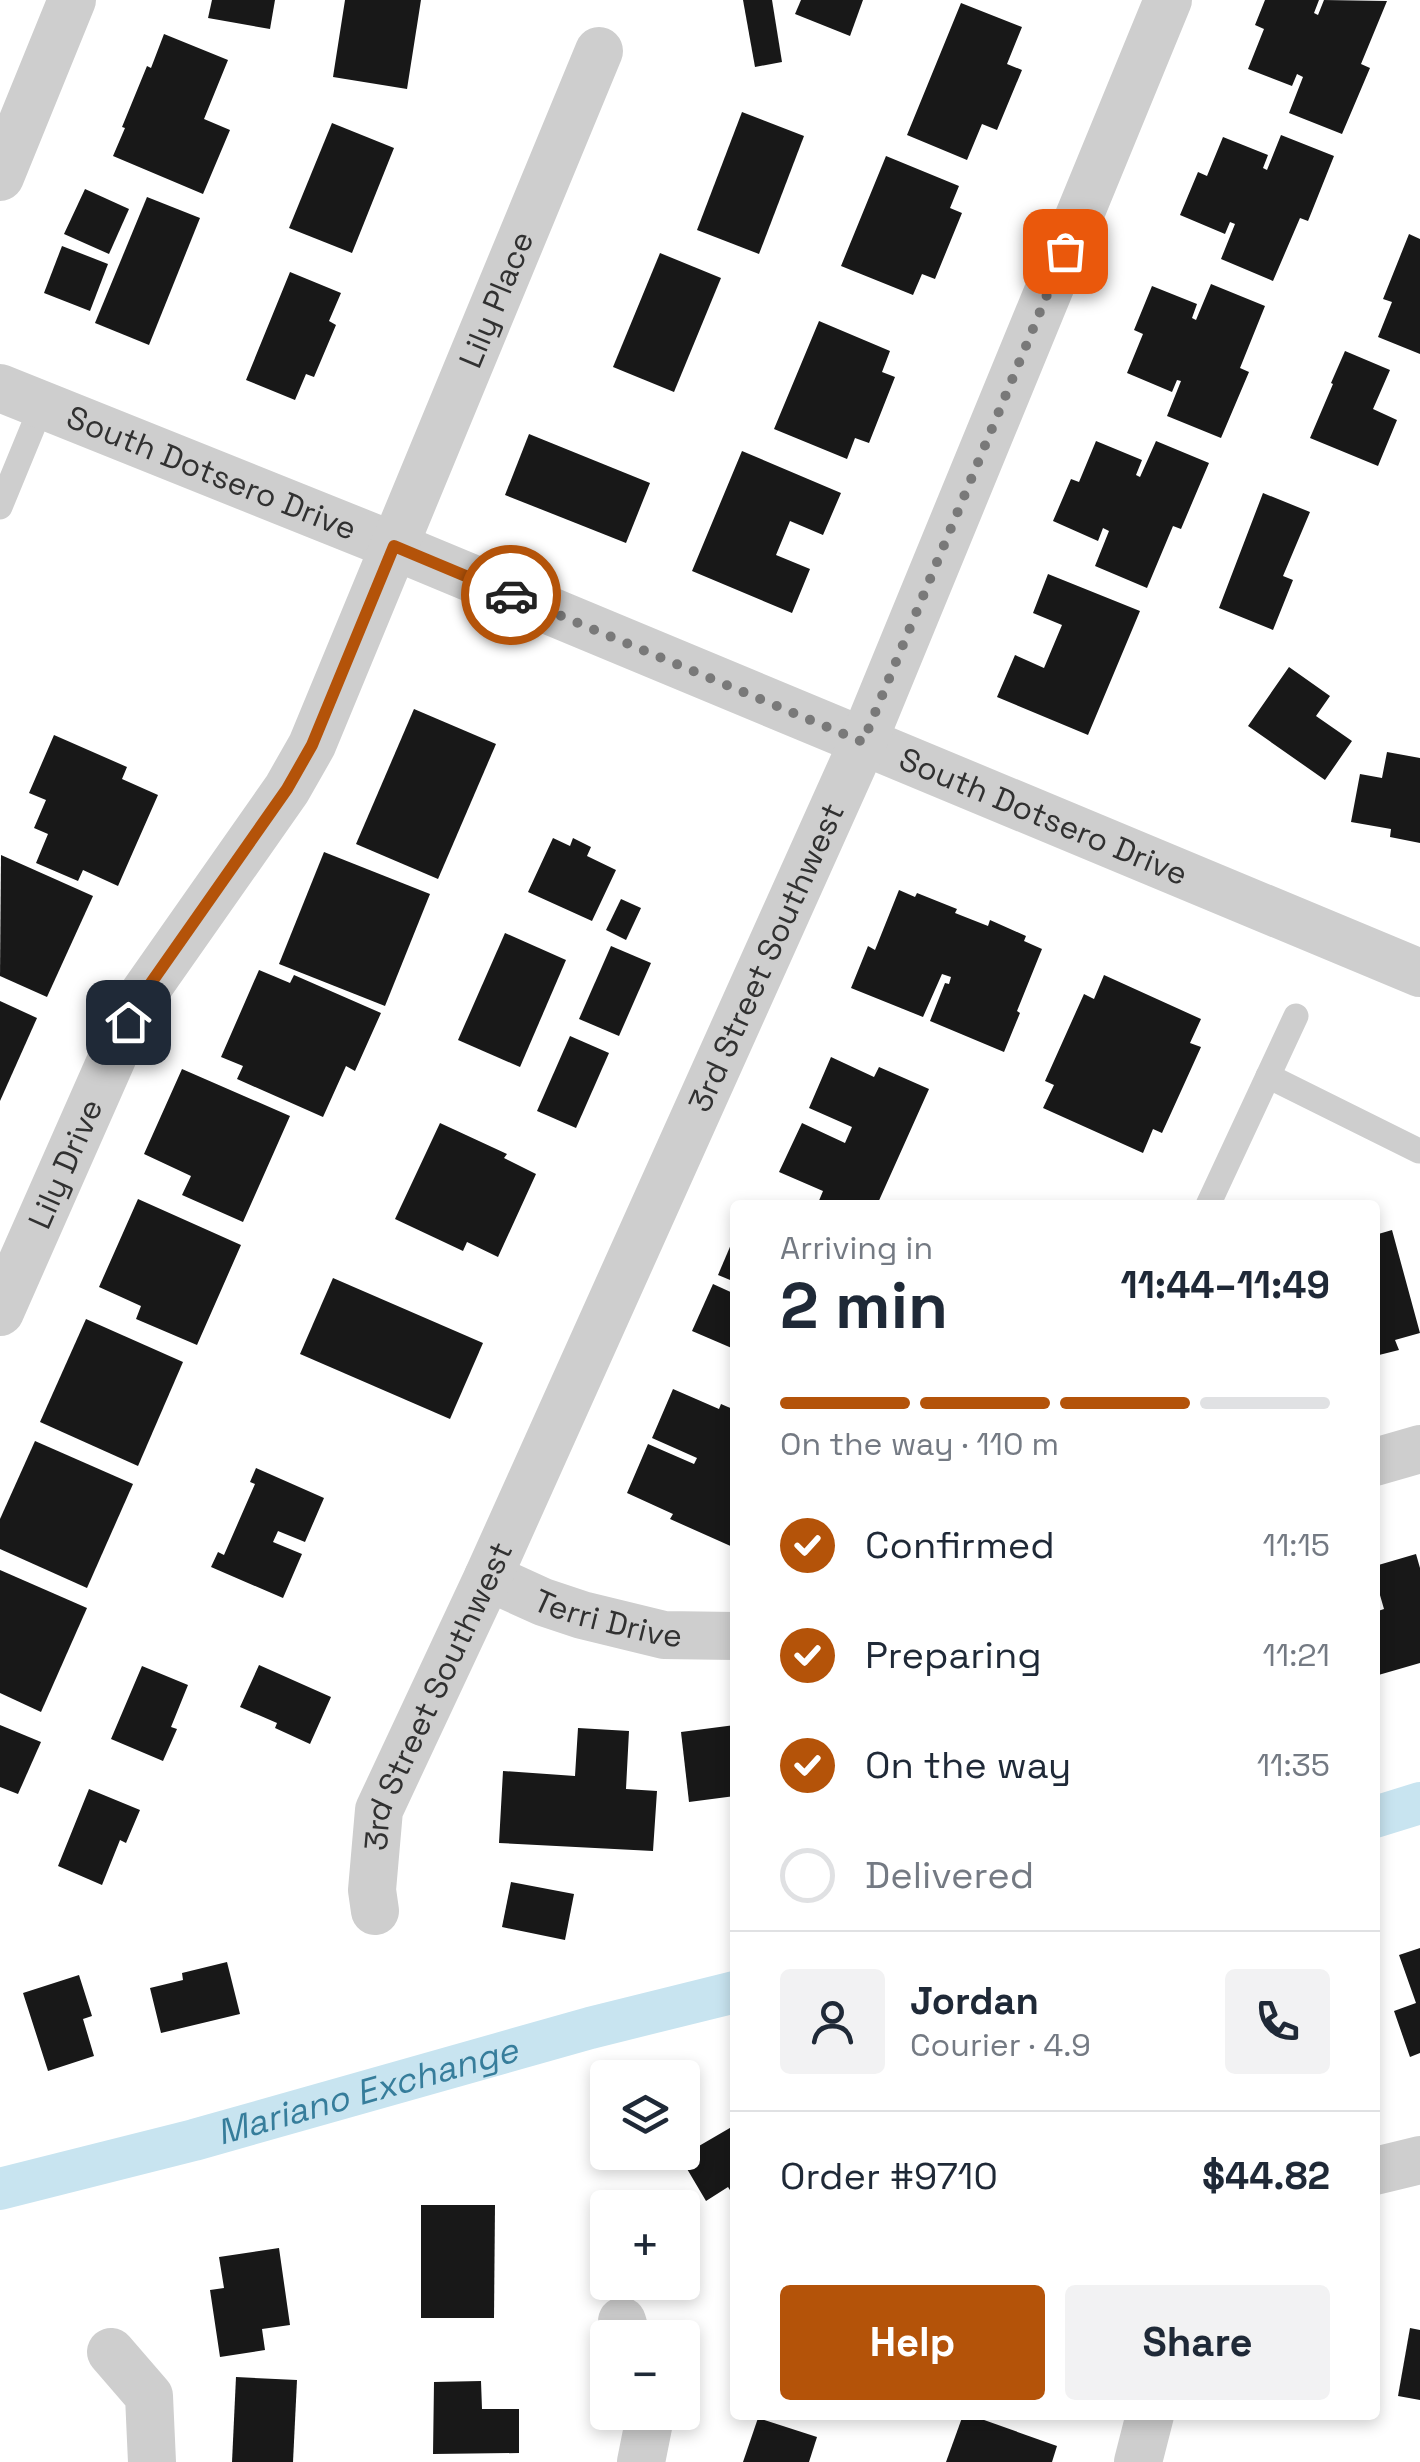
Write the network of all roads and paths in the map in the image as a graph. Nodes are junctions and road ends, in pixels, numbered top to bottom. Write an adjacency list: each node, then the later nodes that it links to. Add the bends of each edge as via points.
1 (72, 0): 4 (street)
2 (1168, 0): 8 (street, 3rd Street Southwest)
3 (599, 50): 7 (street, Lily Place)
4 (0, 177)
5 (21, 397): 6 (lane); 7 (street, South Dotsero Drive)
6 (0, 507)
7 (394, 546): 8 (street, South Dotsero Drive); 14 (street, Lily Drive, via 312,745 128,1022)
8 (863, 742): 9 (street, South Dotsero Drive); 17 (street, 3rd Street Southwest)
9 (1420, 973)
10 (1296, 1016): 11 (lane)
11 (1268, 1076): 12 (lane); 13 (lane)
12 (1419, 1150)
13 (1210, 1200)
14 (0, 1312)
15 (1420, 1450): 16 (street)
16 (1380, 1461)
17 (488, 1577): 18 (street, Terri Drive, via 582,1616 664,1635); 19 (street, 3rd Street Southwest, via 380,1810)
18 (730, 1636)
19 (376, 1911)
20 (1420, 2160): 21 (street)
21 (1380, 2170)
22 (110, 2352): 25 (street, via 149,2396)
23 (1149, 2420): 27 (street)
24 (647, 2430): 26 (street)
25 (152, 2462)
26 (641, 2462)
27 (1138, 2462)

